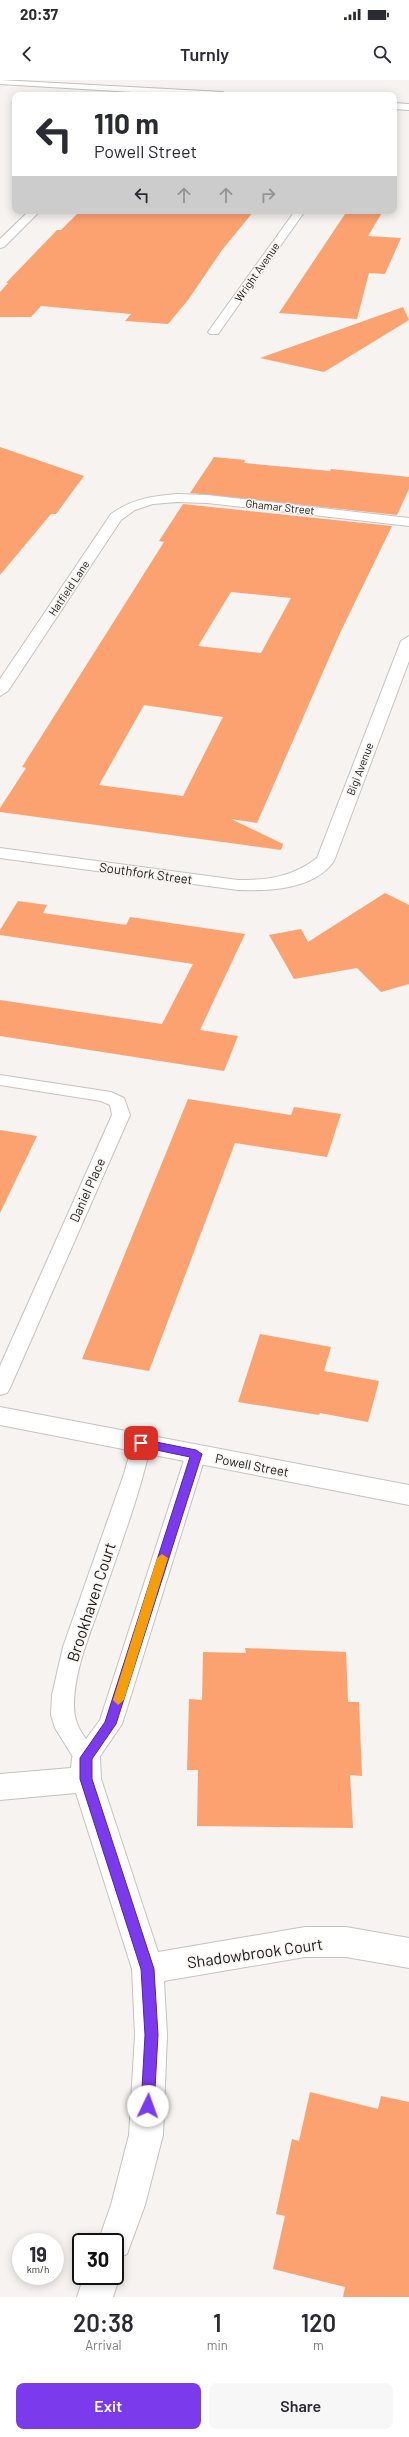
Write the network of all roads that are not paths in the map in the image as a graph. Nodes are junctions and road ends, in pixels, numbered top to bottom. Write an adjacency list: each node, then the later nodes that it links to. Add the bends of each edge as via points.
1 (0, 81): 2 (street)
2 (144, 92)
3 (397, 106): 4 (street)
4 (409, 107)
5 (32, 214): 7 (street)
6 (298, 214): 8 (street, Wright Avenue)
7 (0, 245)
8 (214, 332)
9 (151, 500): 10 (street, Ghamar Street, via 207,499); 12 (street, Hatfield Lane, via 130,507 116,517)
10 (409, 522)
11 (409, 641): 14 (street, Bigi Avenue, via 325,861 312,872)
12 (0, 691)
13 (0, 853): 14 (street, Southfork Street, via 238,885 265,886)
14 (292, 882)
15 (0, 1080): 16 (lane, Daniel Place, via 105,1096 118,1102 121,1115)
16 (0, 1388)
17 (0, 1416): 18 (street, Powell Street)
18 (141, 1443): 19 (street, Powell Street); 21 (lane, Brookhaven Court, via 134,1474 74,1647 67,1676 63,1707 65,1725)
19 (196, 1454): 20 (street, Powell Street); 21 (lane, via 110,1724)
20 (409, 1495)
21 (86, 1769): 22 (street); 24 (street, Brookhaven Court)
22 (0, 1787)
23 (409, 1953): 24 (street, Shadowbrook Court, via 346,1942 305,1942)
24 (148, 1969): 25 (street, Brookhaven Court, via 151,2035 146,2135)
25 (118, 2233)
26 (99, 2285): 27 (street)
27 (95, 2297)

